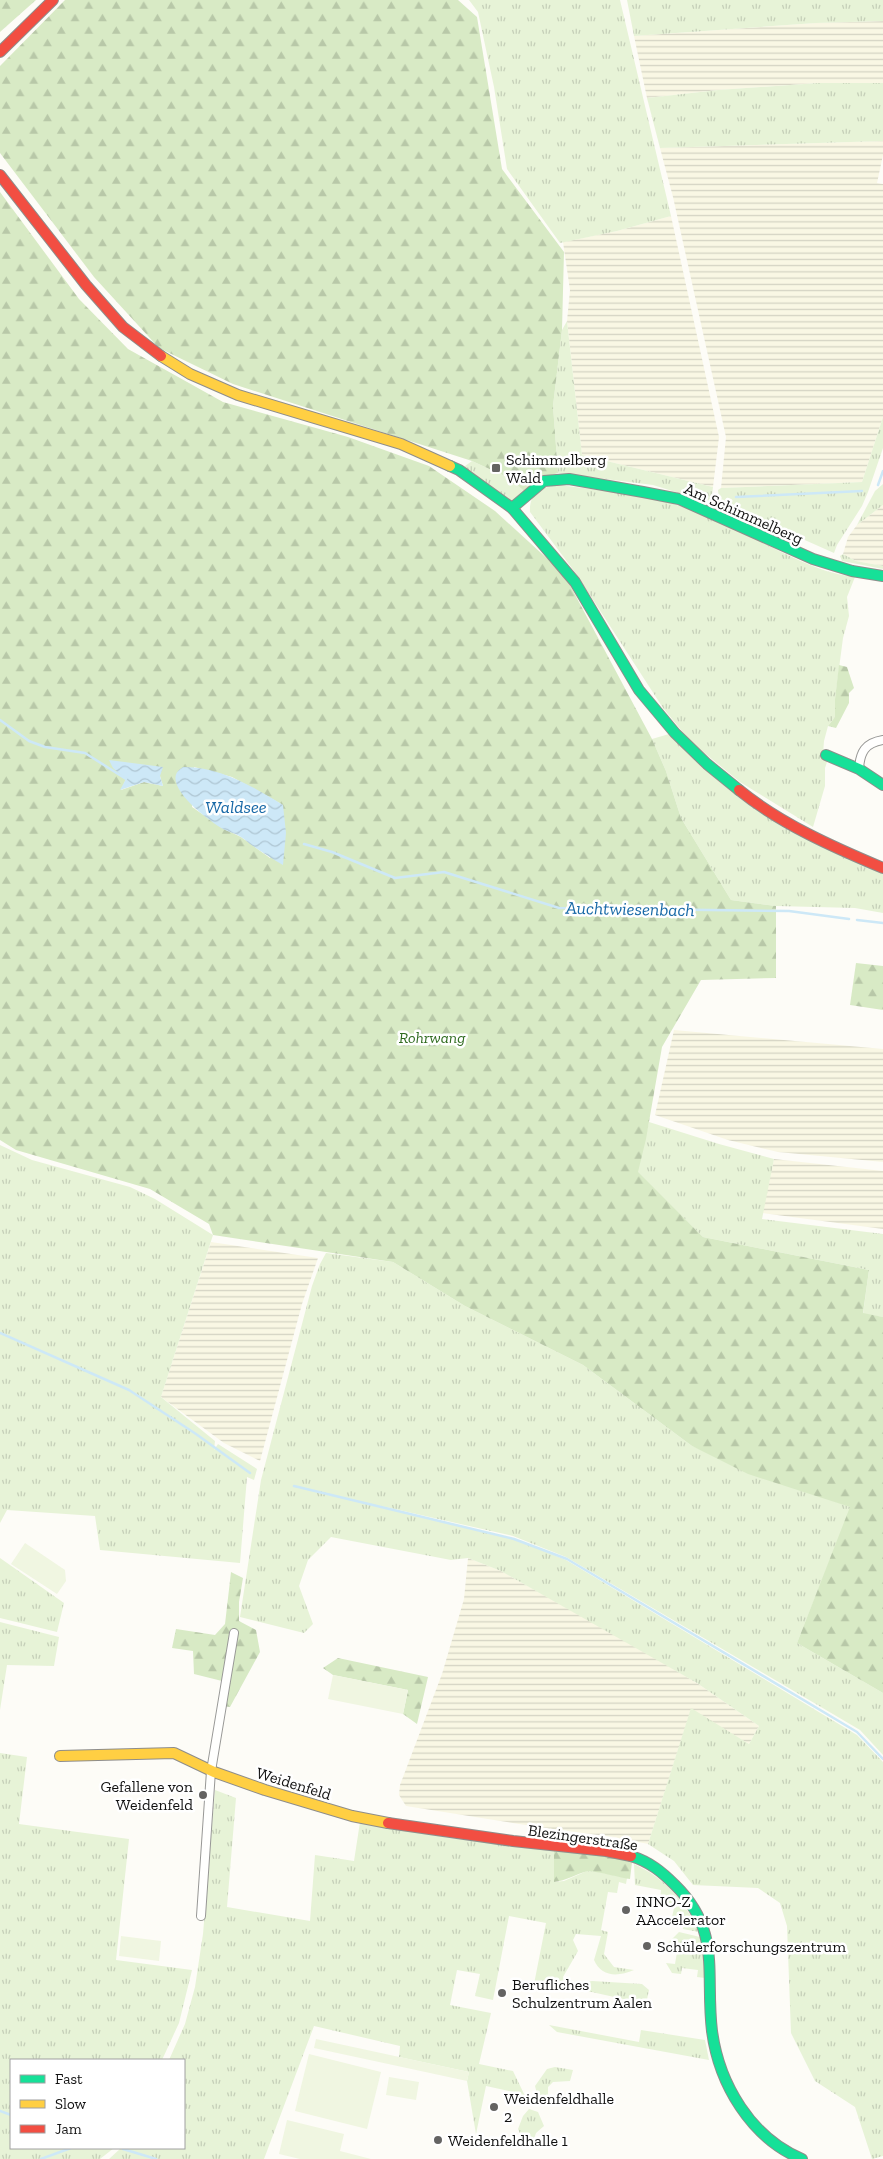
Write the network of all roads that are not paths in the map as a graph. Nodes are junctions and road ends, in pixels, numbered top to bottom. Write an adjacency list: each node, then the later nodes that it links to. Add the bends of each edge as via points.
1 (52, 0): 2 (street)
2 (0, 52)
3 (0, 176): 4 (street, via 123,327 161,356 190,374 238,395 401,444 458,470)
4 (512, 508): 5 (street, Am Schimmelberg, via 544,481 569,479 643,492 679,499 813,559); 10 (street, via 575,582 639,690 675,733 748,797 838,849)
5 (883, 576)
6 (883, 740): 8 (street, via 871,743 860,754)
7 (826, 755): 8 (street)
8 (858, 769): 9 (street)
9 (883, 785)
10 (883, 868)
11 (234, 1633): 13 (street)
12 (60, 1756): 13 (street, Weidenfeld, via 174,1753 190,1758)
13 (211, 1771): 14 (street, Weidenfeld); 15 (street)
14 (369, 1820): 16 (street, Blezingerstraße, via 511,1842 617,1854 648,1862 669,1878 690,1901 704,1926 710,1950 712,2031 728,2088 763,2134)
15 (201, 1916)
16 (802, 2159)

